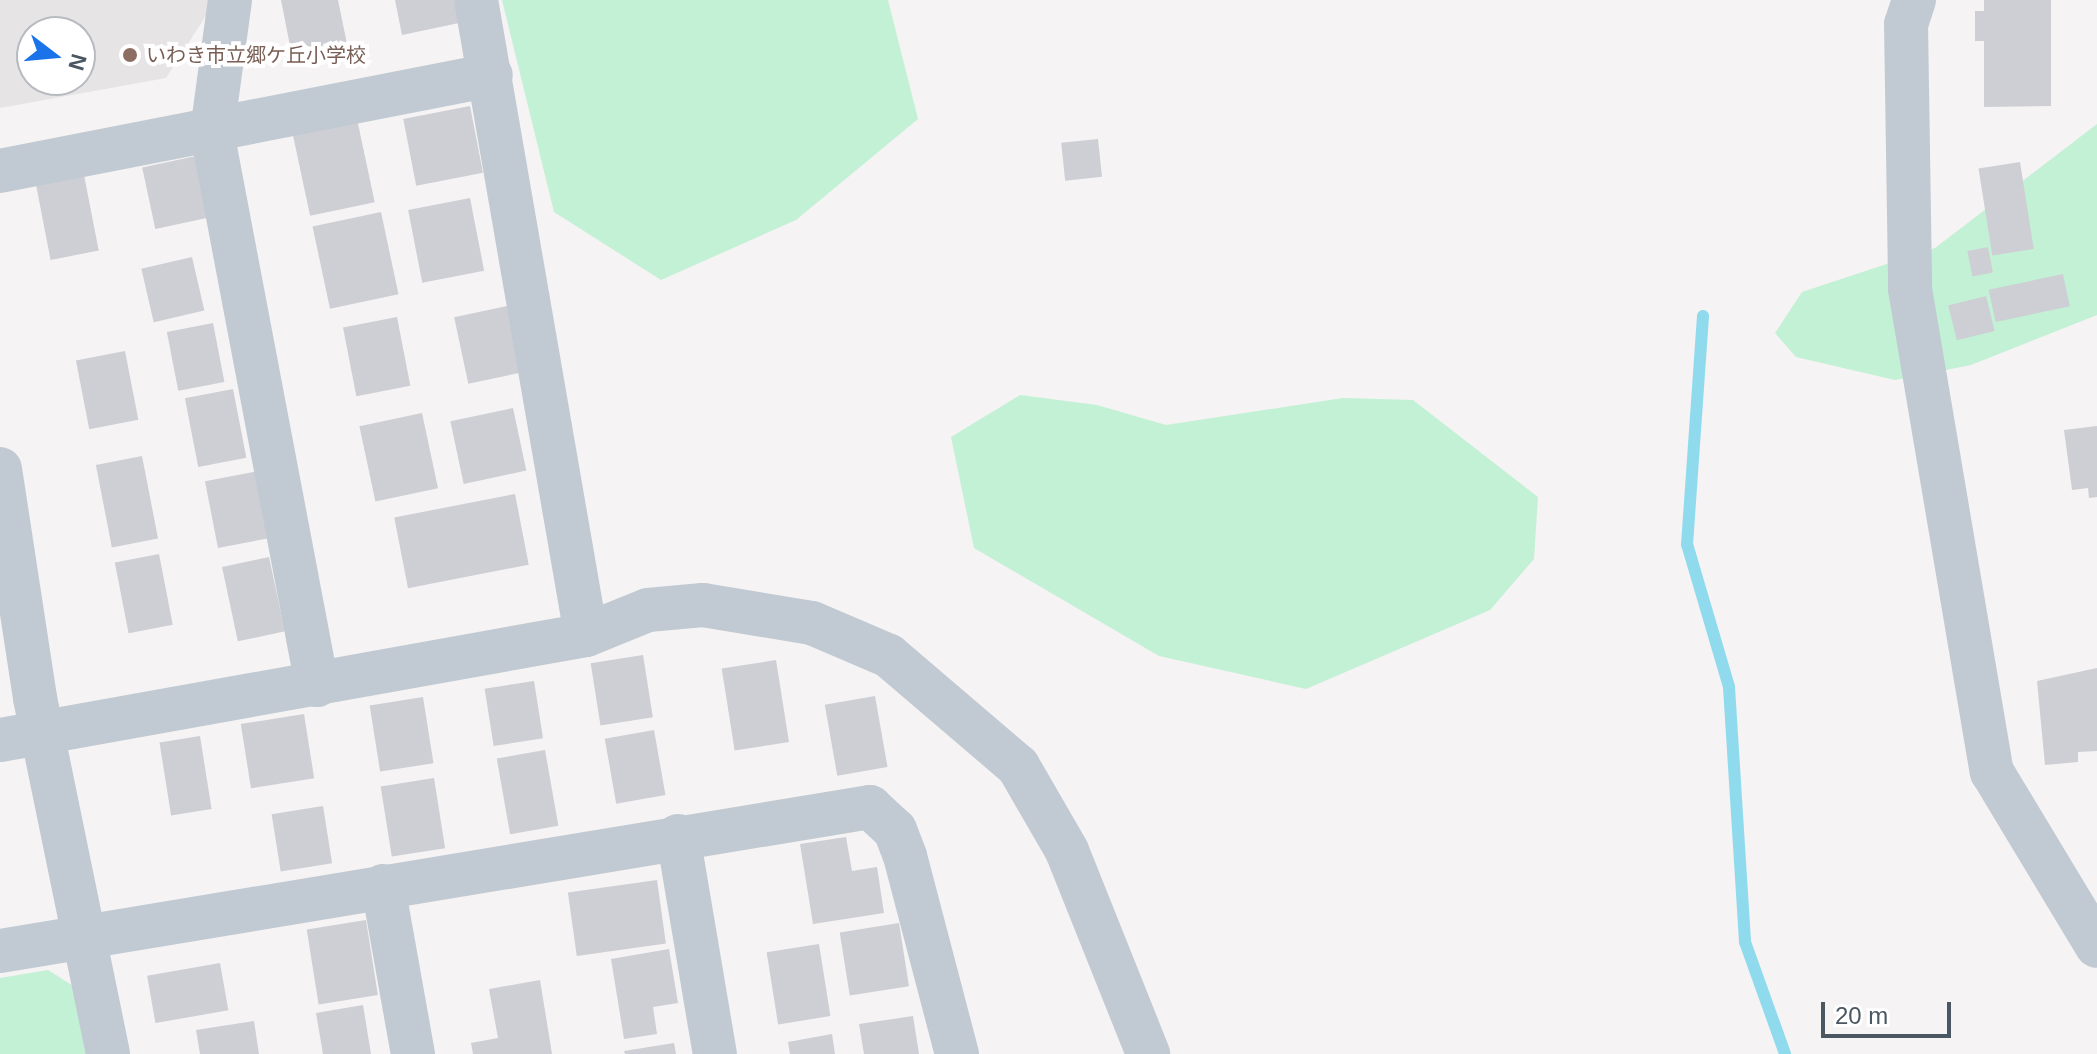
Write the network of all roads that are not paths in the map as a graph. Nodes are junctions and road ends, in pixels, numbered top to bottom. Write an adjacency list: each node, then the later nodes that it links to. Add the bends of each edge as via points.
1 (230, 0): 5 (street)
2 (476, 0): 4 (street)
3 (1914, 0): 14 (street, via 1906,24 1910,289 1992,772)
4 (491, 75): 5 (street); 8 (street)
5 (212, 132): 6 (street); 9 (street)
6 (0, 171)
7 (0, 470): 10 (street)
8 (586, 635): 9 (street); 20 (street, via 648,610 703,605 812,623 889,656 1018,766 1067,851)
9 (317, 685): 10 (street)
10 (21, 736): 13 (street)
11 (678, 836): 12 (street); 18 (street); 19 (street, via 870,807 895,830 905,856)
12 (383, 886): 13 (street); 17 (street)
13 (86, 936): 15 (street); 16 (street)
14 (2097, 946)
15 (0, 951)
16 (108, 1054)
17 (413, 1054)
18 (715, 1054)
19 (957, 1054)
20 (1148, 1054)

